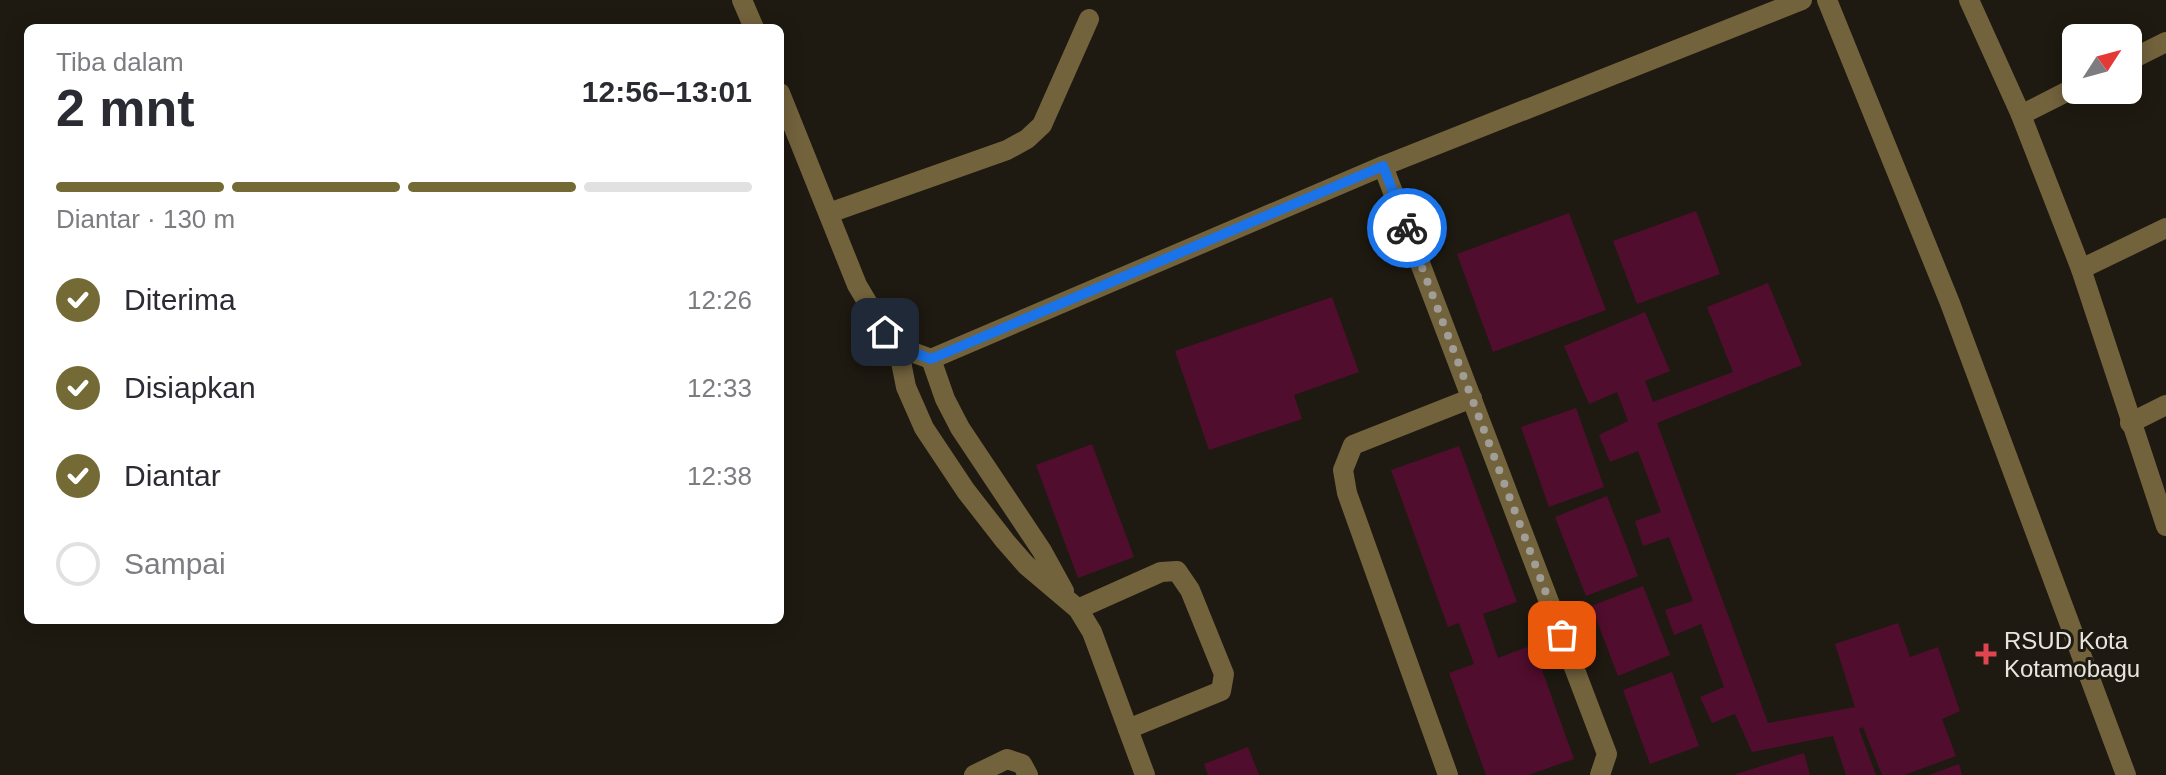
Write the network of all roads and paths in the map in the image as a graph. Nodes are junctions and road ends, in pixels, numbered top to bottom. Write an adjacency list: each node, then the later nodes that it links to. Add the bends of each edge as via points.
1 (742, 0): 6 (street)
2 (1802, 0): 12 (street)
3 (1827, 0): 29 (street, via 1950,303)
4 (1969, 0): 11 (street)
5 (1089, 19): 13 (street, via 1042,125 1027,139)
6 (752, 24)
7 (2166, 42): 8 (street)
8 (2142, 54)
9 (2062, 94): 11 (street)
10 (784, 103): 13 (street)
11 (2021, 115): 15 (street)
12 (1383, 166): 17 (street); 18 (street)
13 (829, 213): 16 (street, via 857,285)
14 (2166, 228): 15 (street)
15 (2081, 269): 20 (street)
16 (898, 347): 17 (street); 22 (street, via 906,387 924,428 966,491 1026,565)
17 (931, 359): 22 (street, via 960,428)
18 (1472, 398): 27 (street, via 1353,445 1343,470); 28 (street, via 1607,754)
19 (2166, 405): 20 (street)
20 (2130, 423): 21 (street)
21 (2166, 526)
22 (1072, 603): 23 (street, via 1092,632); 23 (street, via 1161,572 1177,571 1190,590 1224,674 1221,691)
23 (1128, 729): 26 (street)
24 (974, 775): 25 (street, via 1007,759 1022,764)
25 (1028, 775)
26 (1145, 775)
27 (1448, 775)
28 (1600, 775)
29 (2126, 775)

